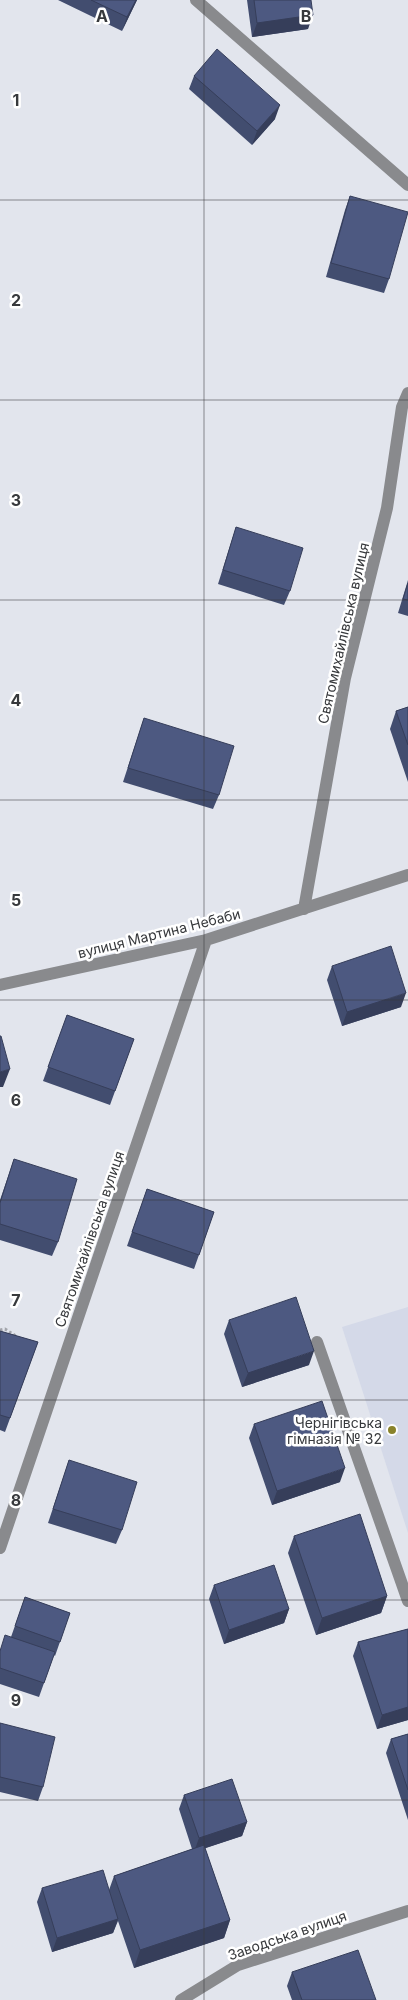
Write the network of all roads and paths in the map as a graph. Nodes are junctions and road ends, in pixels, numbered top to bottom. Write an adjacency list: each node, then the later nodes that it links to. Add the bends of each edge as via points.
1 (196, 0): 2 (street)
2 (408, 185)
3 (408, 393): 5 (street, Святомихайлівська вулиця, via 402,407 387,508 345,678)
4 (408, 875): 5 (street, вулиця Мартина Небаби)
5 (304, 909): 6 (street, вулиця Мартина Небаби)
6 (206, 940): 7 (street, вулиця Мартина Небаби); 11 (street, Святомихайлівська вулиця)
7 (0, 985)
8 (0, 1330): 9 (path, via 5,1328)
9 (22, 1339)
10 (317, 1342): 12 (street)
11 (0, 1548)
12 (408, 1601)
13 (408, 1911): 14 (street, Заводська вулиця, via 238,1965)
14 (181, 2000)

